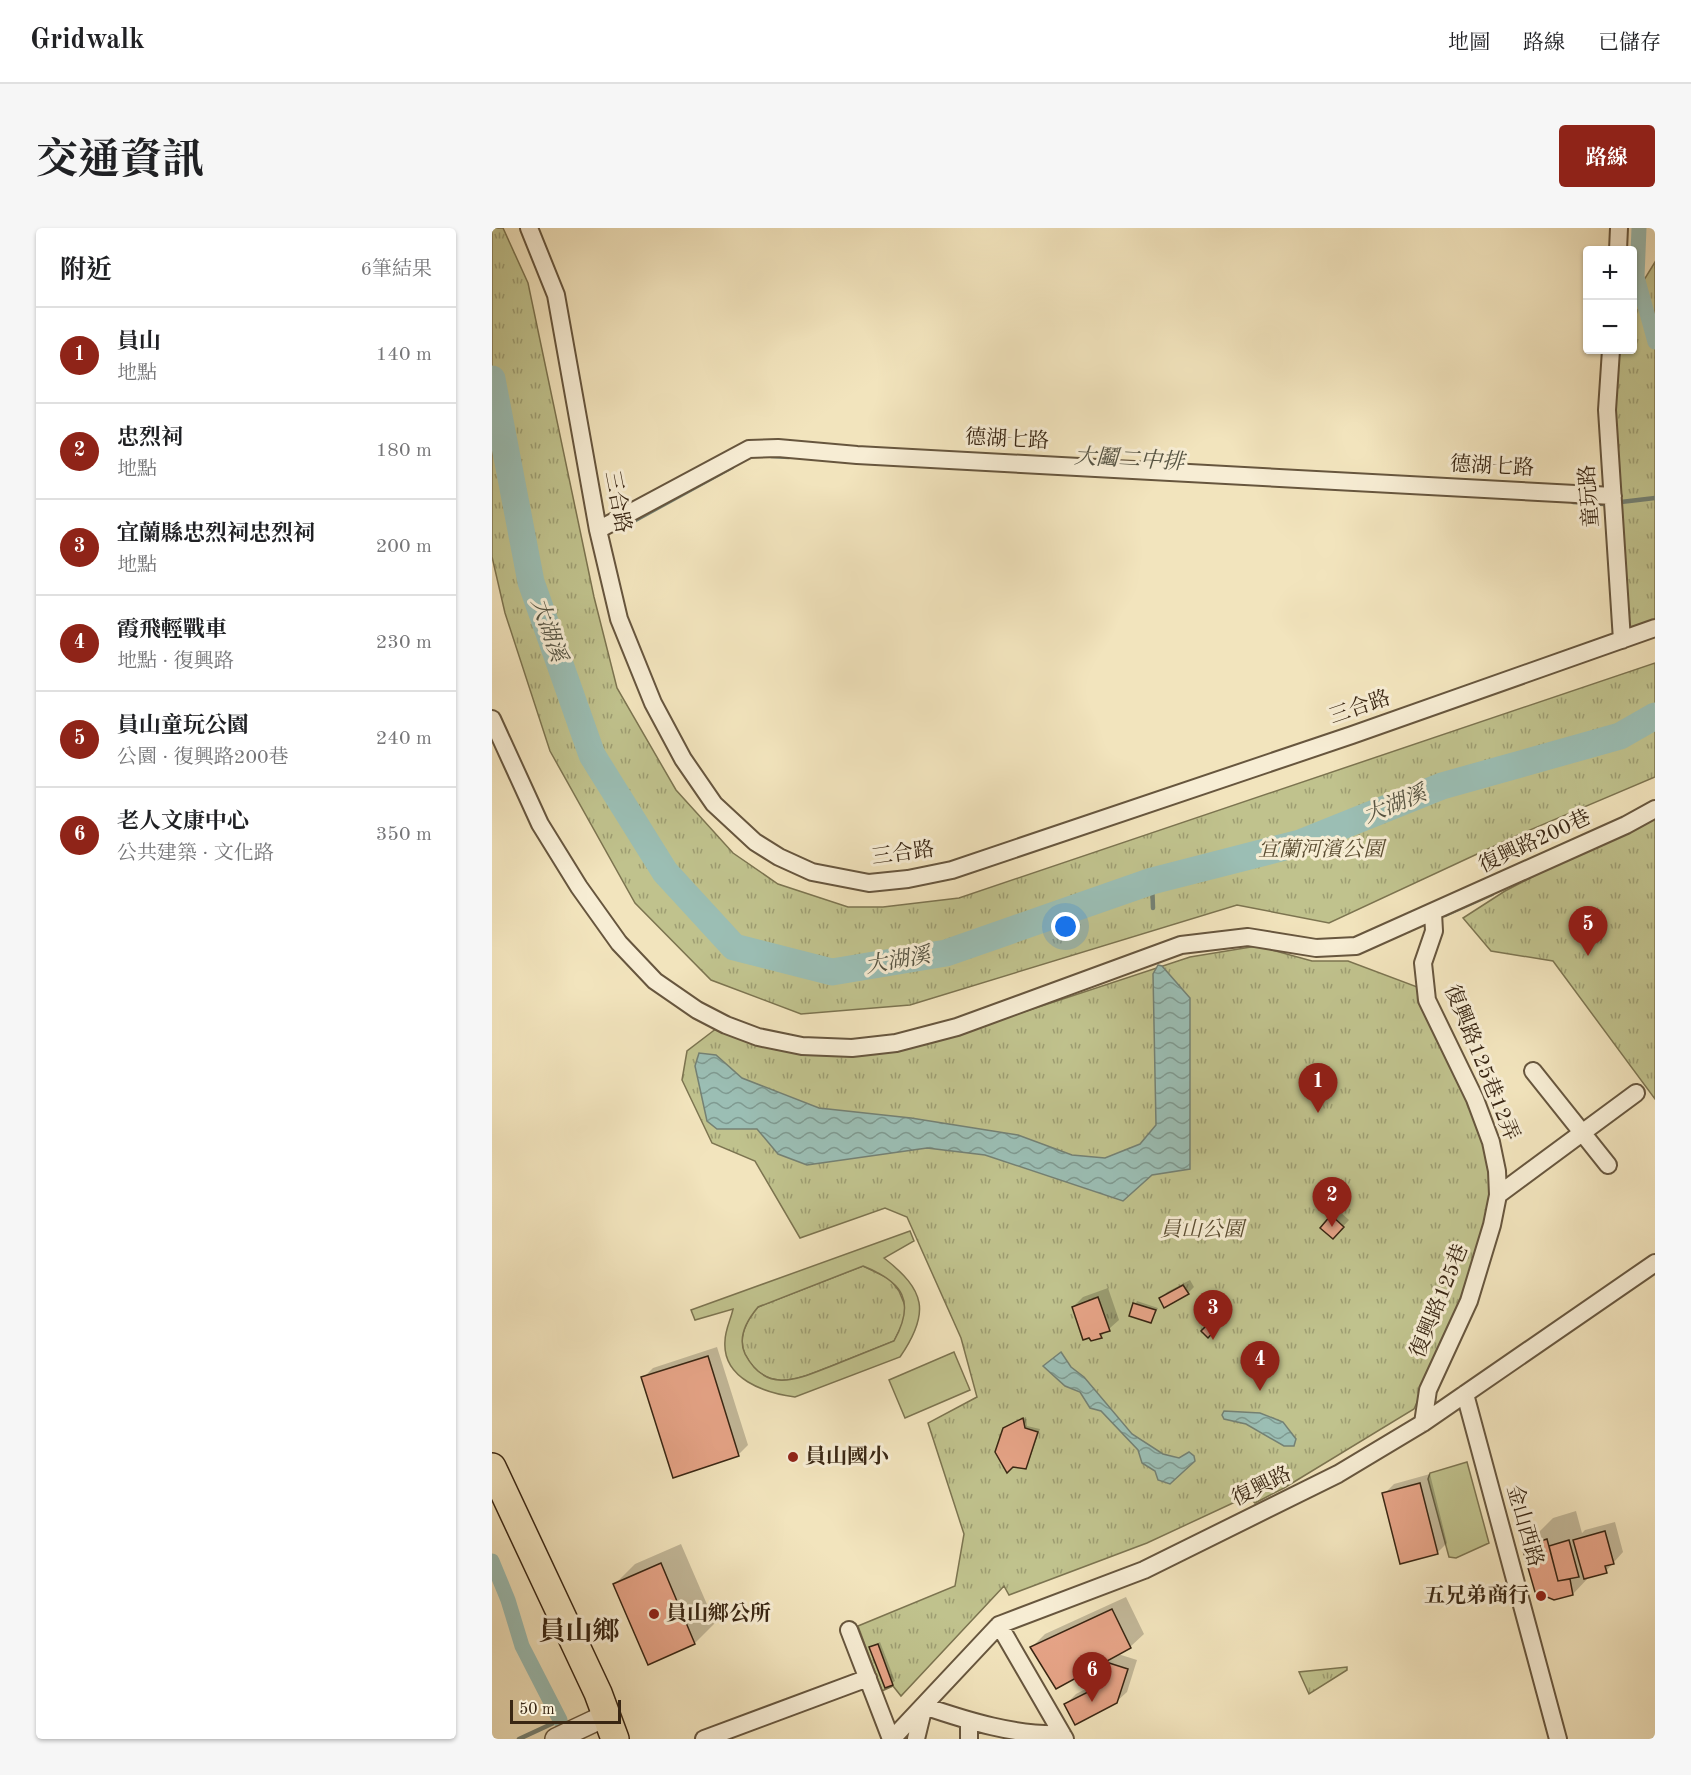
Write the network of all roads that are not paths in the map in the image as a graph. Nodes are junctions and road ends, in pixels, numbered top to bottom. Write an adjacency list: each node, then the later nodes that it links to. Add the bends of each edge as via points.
1 (529, 228): 6 (street, 三合路, via 556,295)
2 (1619, 228): 3 (street)
3 (1618, 246)
4 (1611, 354): 5 (street, 童玩路, via 1607,410)
5 (1613, 496): 6 (street, 德湖七路, via 778,448 749,449); 8 (street, 童玩路)
6 (598, 530): 8 (street, 三合路, via 619,619 653,704 683,759 714,804 755,842 779,857 812,872 869,883 952,870)
7 (1655, 628): 8 (street, 三合路)
8 (1622, 640)
9 (492, 719): 11 (street, 復興路200巷, via 540,824 579,887 619,943 655,981 726,1025 802,1046 852,1048 896,1043 957,1027 1181,945 1248,937 1316,948 1347,948)
10 (1655, 809): 11 (street, 復興路200巷)
11 (1433, 913): 16 (street, 復興路125巷12弄, via 1434,931 1423,963 1427,1000 1475,1099 1491,1142)
12 (1533, 1071): 14 (street)
13 (1635, 1093): 14 (street)
14 (1582, 1132): 15 (street); 16 (street)
15 (1608, 1165)
16 (1498, 1195): 19 (street, 復興路125巷, via 1469,1301 1428,1390)
17 (1655, 1263): 18 (street, 復興路)
18 (1465, 1394): 19 (street, 復興路); 34 (street, 金山西路)
19 (1423, 1423): 22 (street, 復興路, via 1338,1474 1144,1570)
20 (492, 1467): 27 (main road, via 561,1610)
21 (492, 1506): 27 (main road)
22 (999, 1625): 25 (street, 復興路); 28 (street)
23 (849, 1630): 24 (street)
24 (868, 1678): 30 (street); 31 (street)
25 (924, 1706): 26 (street); 31 (street, 復興路); 32 (street)
26 (969, 1721): 28 (street); 33 (street)
27 (603, 1729): 29 (street)
28 (1064, 1736)
29 (556, 1739)
30 (704, 1739)
31 (891, 1739)
32 (916, 1739)
33 (969, 1739)
34 (1558, 1739)

